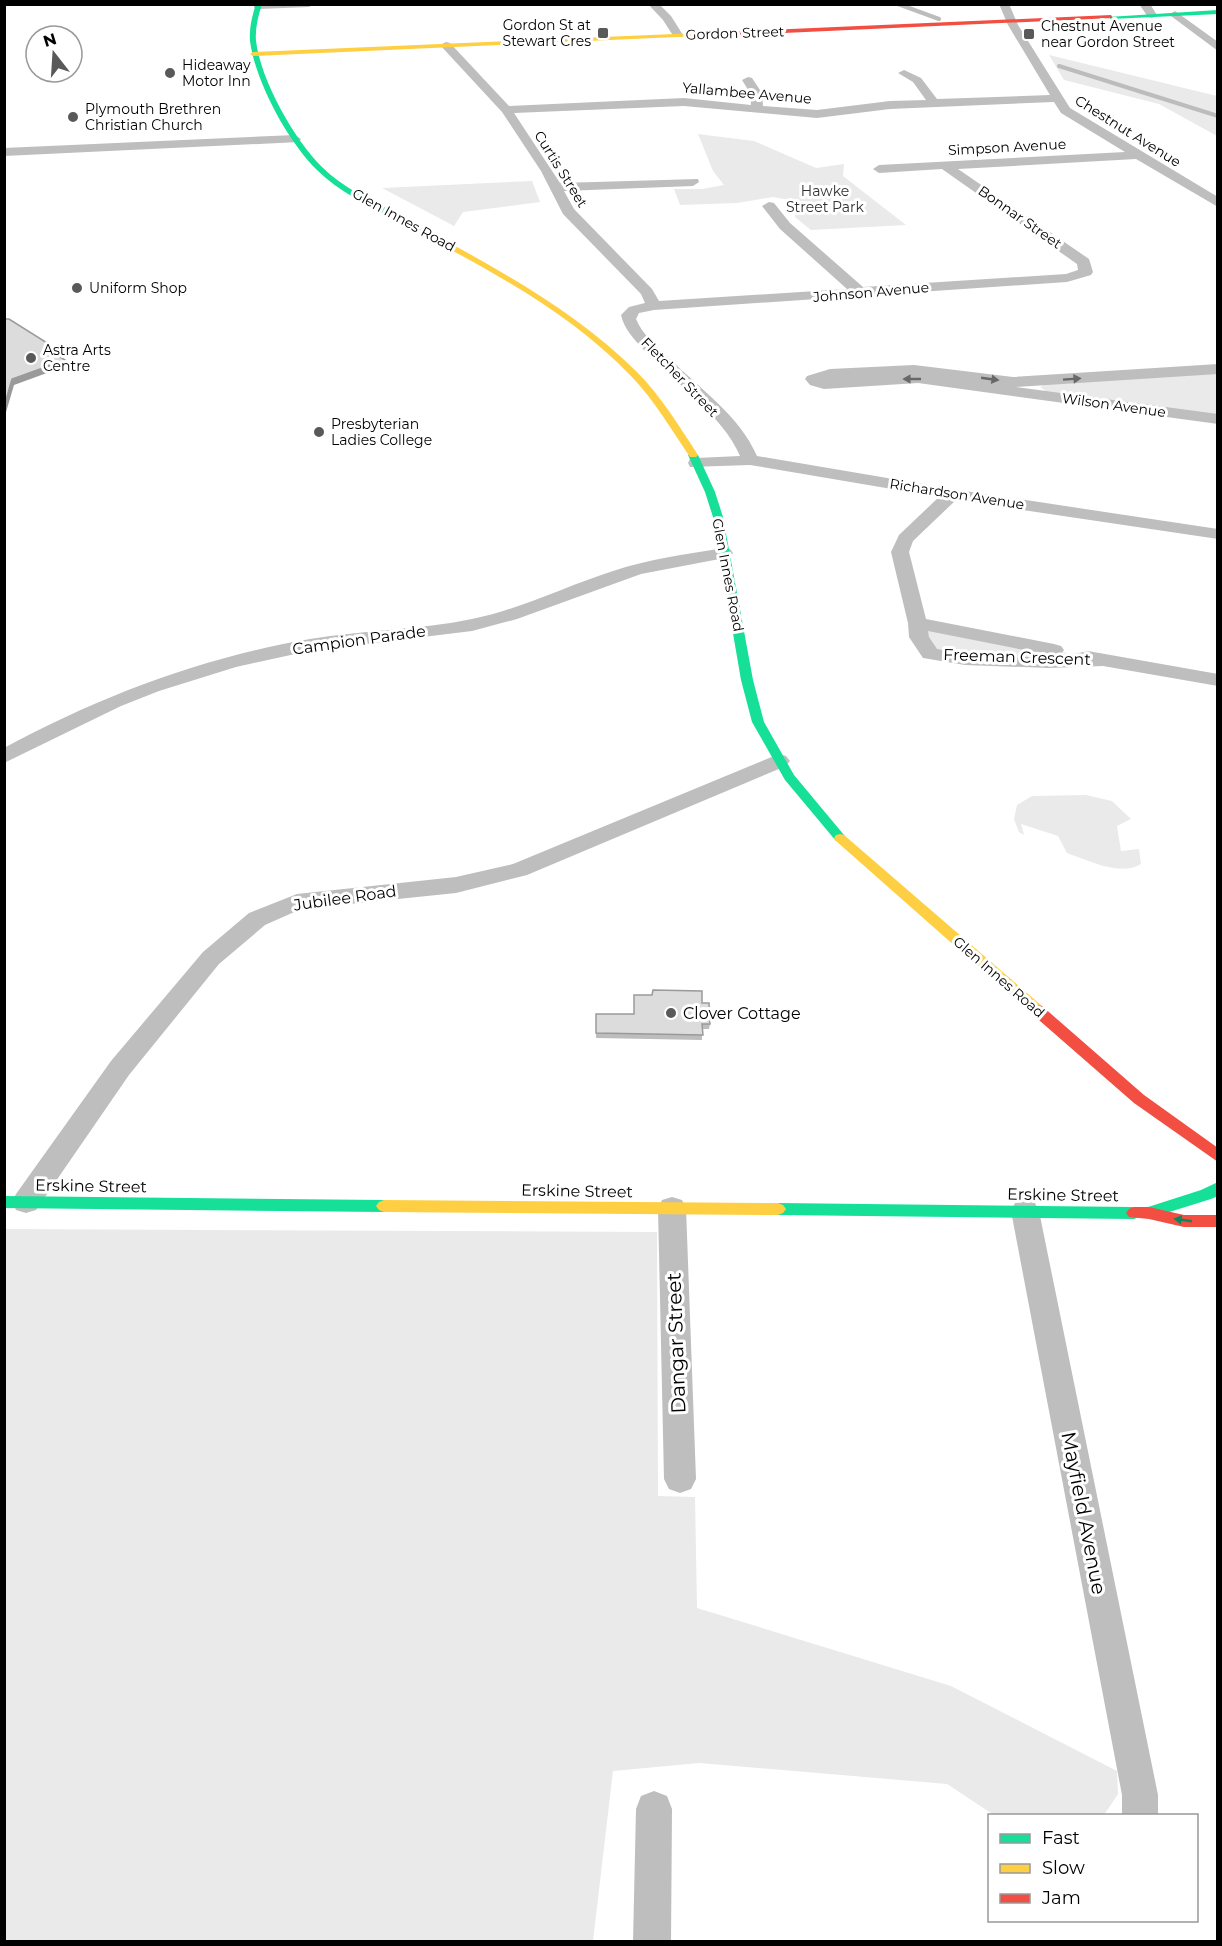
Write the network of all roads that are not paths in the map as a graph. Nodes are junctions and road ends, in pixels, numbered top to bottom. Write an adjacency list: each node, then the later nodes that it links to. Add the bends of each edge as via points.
1 (309, 4): 4 (street)
2 (653, 4): 9 (street)
3 (1004, 4): 8 (street, Chestnut Avenue)
4 (259, 5): 12 (main road, Glen Innes Road, via 252,27)
5 (1148, 10): 7 (main road, Gordon Street); 8 (main road, Gordon Street)
6 (1218, 12): 7 (main road, Gordon Street)
7 (1175, 14): 11 (street)
8 (1012, 21): 9 (main road, Gordon Street); 15 (street, Chestnut Avenue)
9 (678, 35): 10 (main road, Gordon Street)
10 (446, 45): 12 (main road, Gordon Street); 17 (street, Curtis Street)
11 (1218, 48)
12 (253, 54): 19 (main road, Glen Innes Road)
13 (904, 73): 16 (street, via 917,80)
14 (748, 80): 18 (street, via 756,93)
15 (1056, 98): 16 (street, Yallambee Avenue); 21 (street, Chestnut Avenue, via 1074,117)
16 (934, 103): 18 (street, Yallambee Avenue, via 817,114)
17 (506, 110): 18 (street, Yallambee Avenue, via 684,102); 27 (street, Curtis Street)
18 (758, 110)
19 (295, 139): 20 (street); 38 (main road, Glen Innes Road, via 320,169 338,183 534,292 599,341 661,406)
20 (4, 152)
21 (1136, 154): 22 (street, Simpson Avenue); 26 (street, Chestnut Avenue)
22 (946, 166): 23 (street, Simpson Avenue); 30 (street, Bonnar Street, via 1084,262)
23 (879, 170)
24 (693, 182): 27 (street)
25 (1207, 182): 26 (street)
26 (1186, 184): 28 (street, Chestnut Avenue)
27 (556, 188): 32 (street, Curtis Street, via 568,211 647,292)
28 (1218, 204)
29 (769, 206): 31 (street, via 785,226)
30 (1086, 273): 31 (street, Johnson Avenue, via 1067,278)
31 (861, 293): 32 (street, Johnson Avenue)
32 (654, 306): 37 (street, Fletcher Street, via 630,312 628,319 654,354 724,422 745,447)
33 (1218, 369): 35 (street, Wilson Avenue, one-way to 33)
34 (877, 375): 35 (street, Wilson Avenue, via 947,377)
35 (1012, 386): 36 (street, Wilson Avenue)
36 (1218, 419)
37 (750, 460): 38 (street, Richardson Avenue); 39 (street, Richardson Avenue)
38 (696, 462): 41 (main road, Glen Innes Road, via 717,516)
39 (951, 494): 40 (street, Richardson Avenue); 42 (street, Freeman Crescent, via 905,539 900,552)
40 (1218, 534)
41 (724, 554): 45 (street, Campion Parade, via 622,574 493,620 310,645 191,672 115,700); 46 (main road, Glen Innes Road, via 747,682 763,733)
42 (918, 622): 43 (street, Freeman Crescent); 43 (street, Freeman Crescent, via 919,637 930,654 947,658)
43 (1102, 660): 44 (street, Freeman Crescent)
44 (1218, 680)
45 (4, 757)
46 (779, 761): 47 (main road, Glen Innes Road, via 816,813 841,839 1139,1099); 49 (street, Jubilee Road, via 519,870 456,885 297,902 257,919 211,958)
47 (1218, 1156)
48 (1218, 1188): 52 (main road, Erskine Street)
49 (15, 1202): 50 (main road, Erskine Street)
50 (672, 1208): 51 (main road, Erskine Street); 54 (street, Dangar Street)
51 (1025, 1211): 52 (main road, Erskine Street); 56 (street, Mayfield Avenue, via 1140,1795)
52 (1149, 1212): 53 (main road, Erskine Street, one-way to 52, via 1184,1221)
53 (1218, 1221)
54 (680, 1479)
55 (654, 1809): 57 (street)
56 (1140, 1814)
57 (652, 1941)

